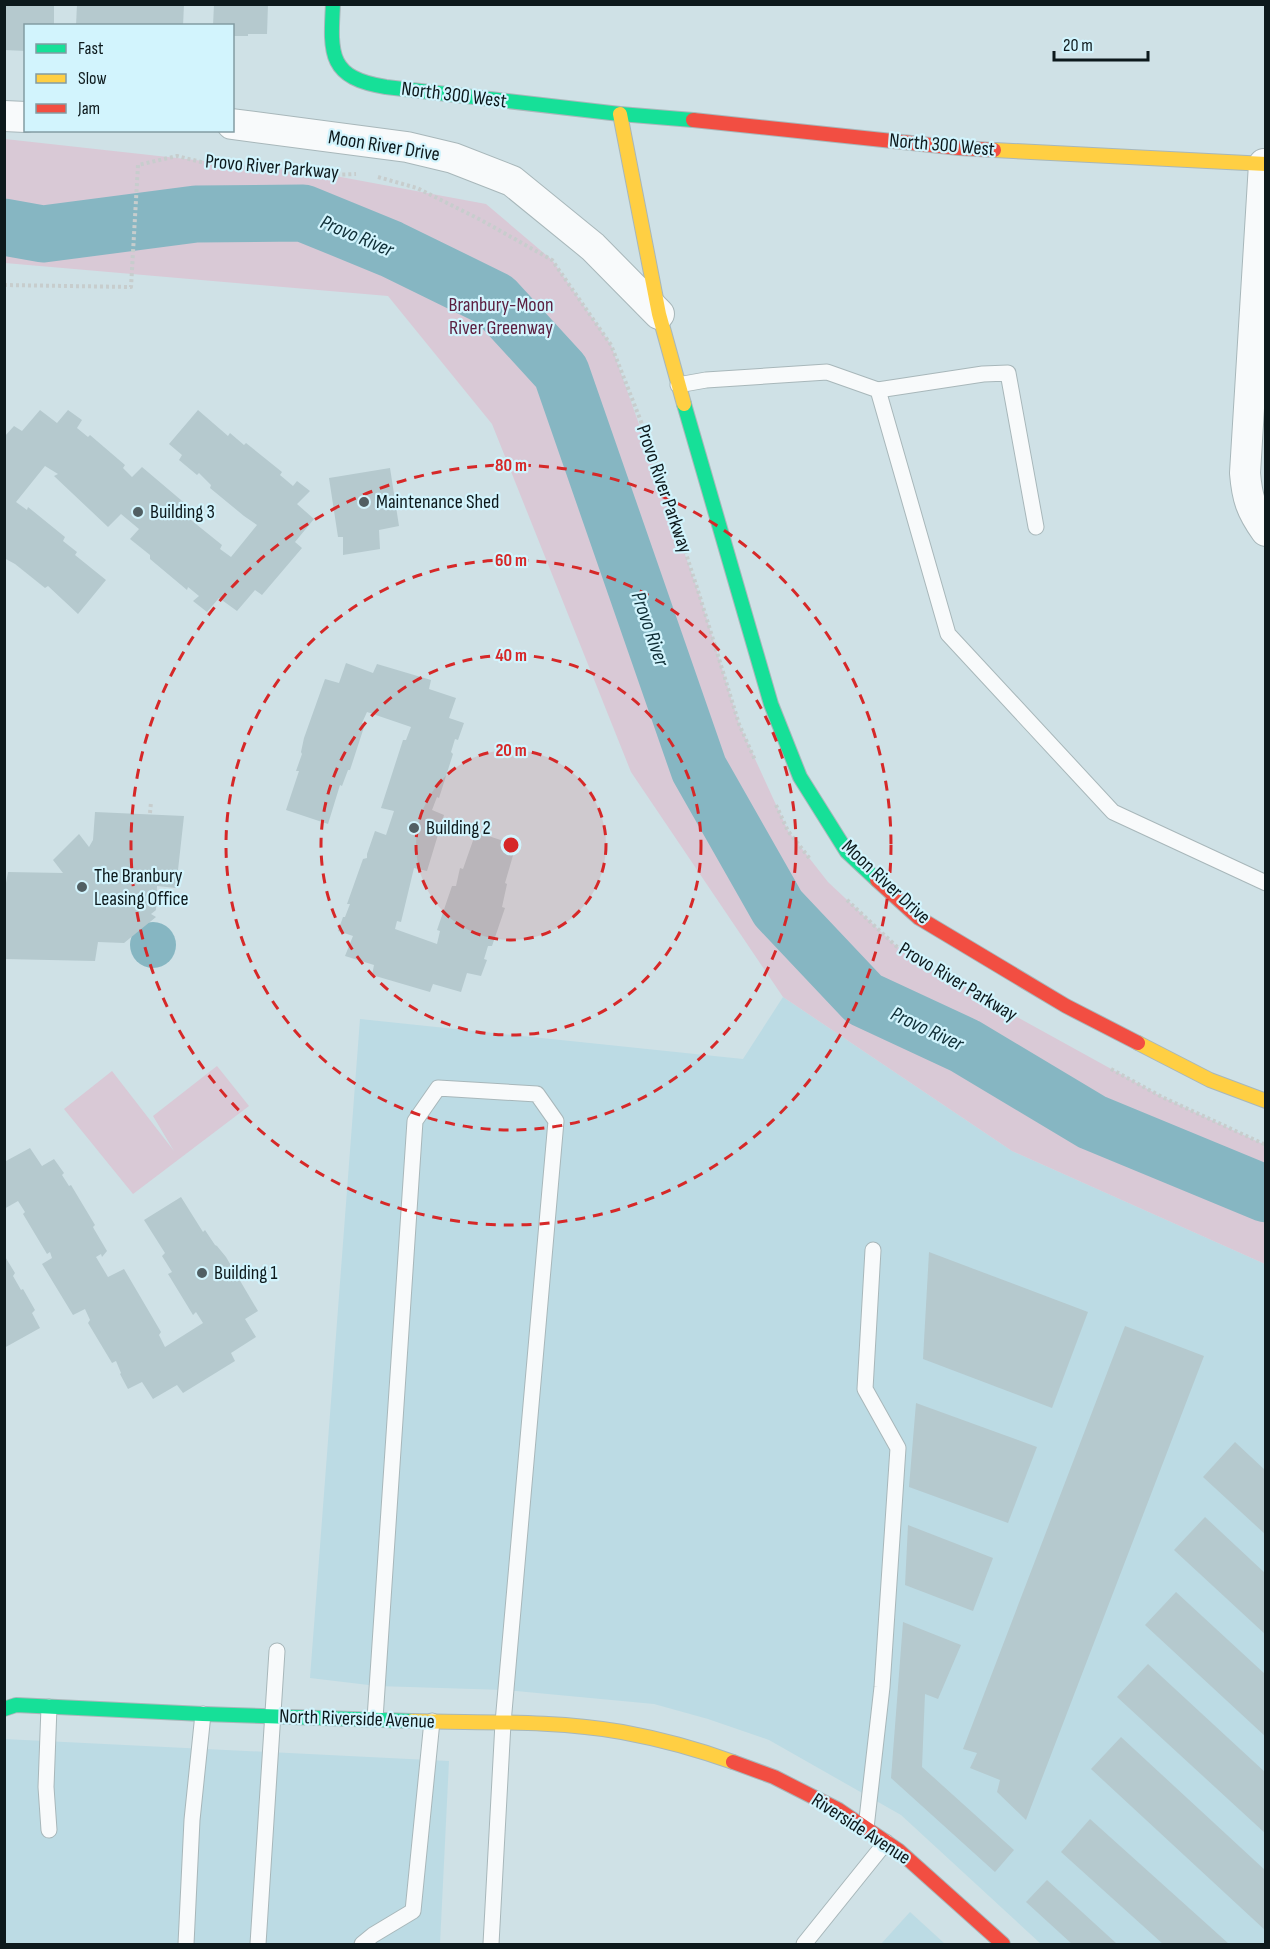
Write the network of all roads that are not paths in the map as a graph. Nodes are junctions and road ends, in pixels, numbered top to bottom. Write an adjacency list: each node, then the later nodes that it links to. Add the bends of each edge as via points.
1 (333, 4): 2 (street, North 300 West, via 334,57 348,76 363,82)
2 (620, 114): 6 (street, North 300 West, via 959,148); 7 (street)
3 (4, 116): 4 (street)
4 (24, 117)
5 (234, 124): 7 (street, Moon River Drive, via 407,147 453,158 512,181 593,247)
6 (1265, 164): 10 (street, via 1245,473 1247,495)
7 (659, 314): 8 (street)
8 (678, 385): 9 (lane, via 827,372); 13 (street, Moon River Drive, via 771,704 800,777 847,852 919,918 1066,1006 1210,1080)
9 (878, 390): 11 (lane, via 983,374 1008,374); 12 (lane, via 948,634 1113,812)
10 (1259, 523)
11 (1036, 527)
12 (1266, 883)
13 (1266, 1101)
14 (873, 1250): 24 (lane, via 865,1389 898,1448 882,1687)
15 (277, 1651): 19 (lane)
16 (8, 1705): 17 (street, North Riverside Avenue)
17 (49, 1707): 18 (street, North Riverside Avenue); 25 (lane)
18 (203, 1714): 19 (street, North Riverside Avenue); 27 (lane, via 192,1820)
19 (273, 1716): 20 (street, North Riverside Avenue); 28 (lane)
20 (375, 1719): 21 (street, North Riverside Avenue); 22 (lane, via 415,1121 438,1088 537,1094 556,1121)
21 (432, 1721): 22 (street, North Riverside Avenue); 29 (lane, via 413,1911)
22 (503, 1723): 23 (street, North Riverside Avenue, via 621,1732); 30 (lane)
23 (697, 1749): 24 (street, Riverside Avenue, via 774,1777)
24 (866, 1828): 26 (street, Riverside Avenue)
25 (49, 1830)
26 (886, 1842): 31 (lane); 32 (street, Riverside Avenue)
27 (186, 1944)
28 (258, 1944)
29 (362, 1944)
30 (491, 1944)
31 (804, 1944)
32 (1003, 1944)

